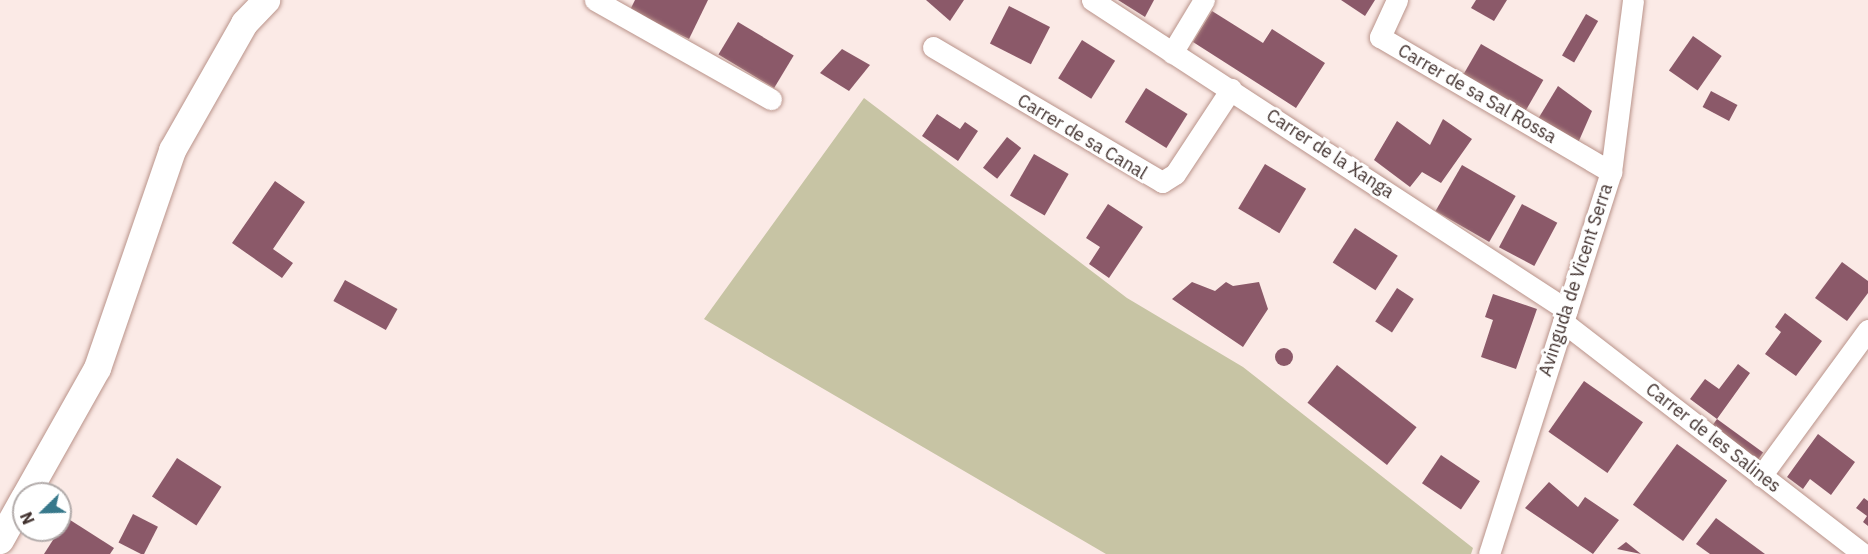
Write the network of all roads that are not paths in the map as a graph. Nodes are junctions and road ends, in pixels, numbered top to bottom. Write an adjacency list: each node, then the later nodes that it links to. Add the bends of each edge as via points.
1 (266, 0): 15 (street, via 244,23 172,150 97,369)
2 (595, 0): 10 (street)
3 (1092, 0): 8 (street, Carrer de la Xanga)
4 (1204, 0): 8 (street)
5 (1397, 0): 11 (street, Carrer de sa Sal Rossa, via 1380,37)
6 (1633, 0): 11 (street, Avinguda de Vicent Serra)
7 (933, 47): 9 (street, Carrer de sa Canal, via 1162,182 1175,174)
8 (1172, 52): 9 (street, Carrer de la Xanga)
9 (1231, 89): 12 (street, Carrer de la Xanga)
10 (771, 99)
11 (1611, 172): 12 (street, Avinguda de Vicent Serra)
12 (1565, 316): 14 (street, Carrer de les Salines); 19 (street, Avinguda de Vicent Serra)
13 (1868, 330): 14 (street)
14 (1761, 476): 18 (street, Carrer de les Salines)
15 (33, 482)
16 (12, 519): 17 (street)
17 (0, 540)
18 (1861, 553)
19 (1489, 554)

